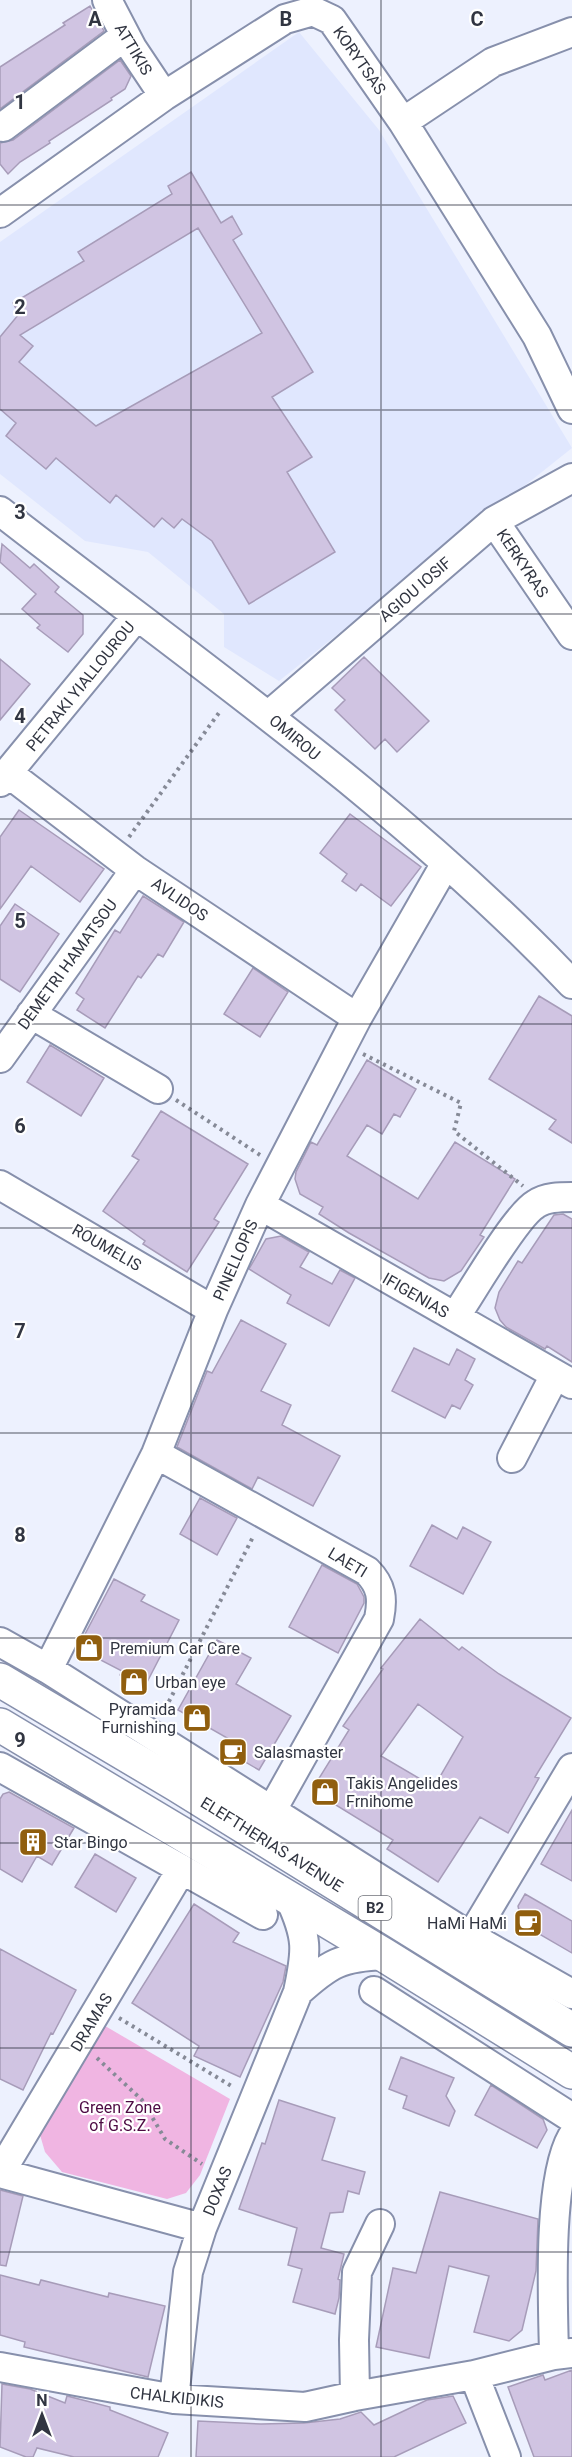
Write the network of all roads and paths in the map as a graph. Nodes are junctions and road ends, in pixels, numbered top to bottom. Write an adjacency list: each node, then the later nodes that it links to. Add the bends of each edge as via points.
1 (107, 0): 4 (street, ATTIKIS)
2 (316, 5): 5 (street, KORYTSAS, via 285,18); 6 (street, KORYTSAS, via 332,20)
3 (572, 32): 6 (street, via 493,62)
4 (125, 36): 5 (street, ATTIKIS); 7 (street)
5 (164, 96): 8 (street, KORYTSAS)
6 (403, 122): 9 (street, KORYTSAS, via 537,336)
7 (3, 128)
8 (0, 213)
9 (572, 409)
10 (572, 478): 12 (street, AGIOU IOSIF)
11 (0, 511): 13 (street, OMIROU)
12 (494, 521): 14 (street, KERKYRAS); 16 (street, AGIOU IOSIF)
13 (136, 617): 15 (street, OMIROU); 17 (street, PETRAKI YIALLOUROU)
14 (572, 635)
15 (236, 690): 16 (street, OMIROU); 18 (path)
16 (269, 715): 19 (street, OMIROU)
17 (4, 778): 18 (street, AVLIDOS)
18 (125, 862): 21 (street, DEMETRI HAMATSOU); 22 (street, AVLIDOS)
19 (446, 863): 20 (street, OMIROU); 22 (street, PINELLOPIS)
20 (572, 984)
21 (31, 1014): 24 (street, DEMETRI HAMATSOU); 25 (street)
22 (357, 1018): 23 (street, PINELLOPIS)
23 (343, 1044): 26 (street, PINELLOPIS); 29 (path, via 461,1103 454,1131)
24 (0, 1058)
25 (158, 1089): 26 (path)
26 (279, 1168): 30 (street, PINELLOPIS)
27 (0, 1185): 31 (street, ROUMELIS)
28 (572, 1197): 29 (street)
29 (543, 1201): 32 (street, via 521,1218)
30 (260, 1205): 31 (street, PINELLOPIS); 32 (street, IFIGENIAS)
31 (213, 1310): 34 (street, PINELLOPIS)
32 (455, 1317): 33 (street, IFIGENIAS)
33 (563, 1379): 35 (street)
34 (156, 1454): 36 (street, LAETI); 38 (street, PINELLOPIS)
35 (512, 1458)
36 (264, 1514): 41 (path); 44 (street, LAETI, via 367,1571 381,1589 382,1604 379,1619)
37 (0, 1642): 38 (street)
38 (48, 1669): 41 (street)
39 (0, 1680): 53 (highway, ELEFTHERIAS AVENUE / B2)
40 (0, 1725): 46 (highway, B2)
41 (152, 1734): 44 (street)
42 (0, 1767): 45 (street)
43 (572, 1768): 47 (street)
44 (272, 1810): 47 (street)
45 (181, 1870): 46 (street); 52 (street, DRAMAS)
46 (277, 1907): 48 (highway, B2); 50 (street, DOXAS, via 300,1921 306,1950)
47 (471, 1937): 51 (street)
48 (384, 1955): 50 (street, DOXAS, via 358,1956 328,1966); 55 (highway, B2)
49 (374, 1991): 57 (street)
50 (298, 1992): 56 (street, DOXAS)
51 (572, 1994)
52 (100, 2007): 54 (street, DRAMAS); 56 (path)
53 (572, 2030)
54 (79, 2042): 59 (street, DRAMAS); 60 (path, via 142,2100 165,2139)
55 (572, 2072)
56 (254, 2100): 60 (street, DOXAS)
57 (572, 2118)
58 (572, 2137): 63 (street, CHALKIDIKIS, via 560,2177 555,2229)
59 (0, 2173): 62 (street, DRAMAS)
60 (222, 2178): 62 (street, DOXAS)
61 (380, 2224): 66 (street, via 357,2272)
62 (202, 2228): 67 (street, DOXAS, via 189,2272)
63 (563, 2354): 65 (street, CHALKIDIKIS)
64 (0, 2367): 67 (street, CHALKIDIKIS)
65 (474, 2375): 66 (street, CHALKIDIKIS); 68 (street)
66 (355, 2396): 67 (street, CHALKIDIKIS, via 305,2407)
67 (174, 2399)
68 (506, 2457)

